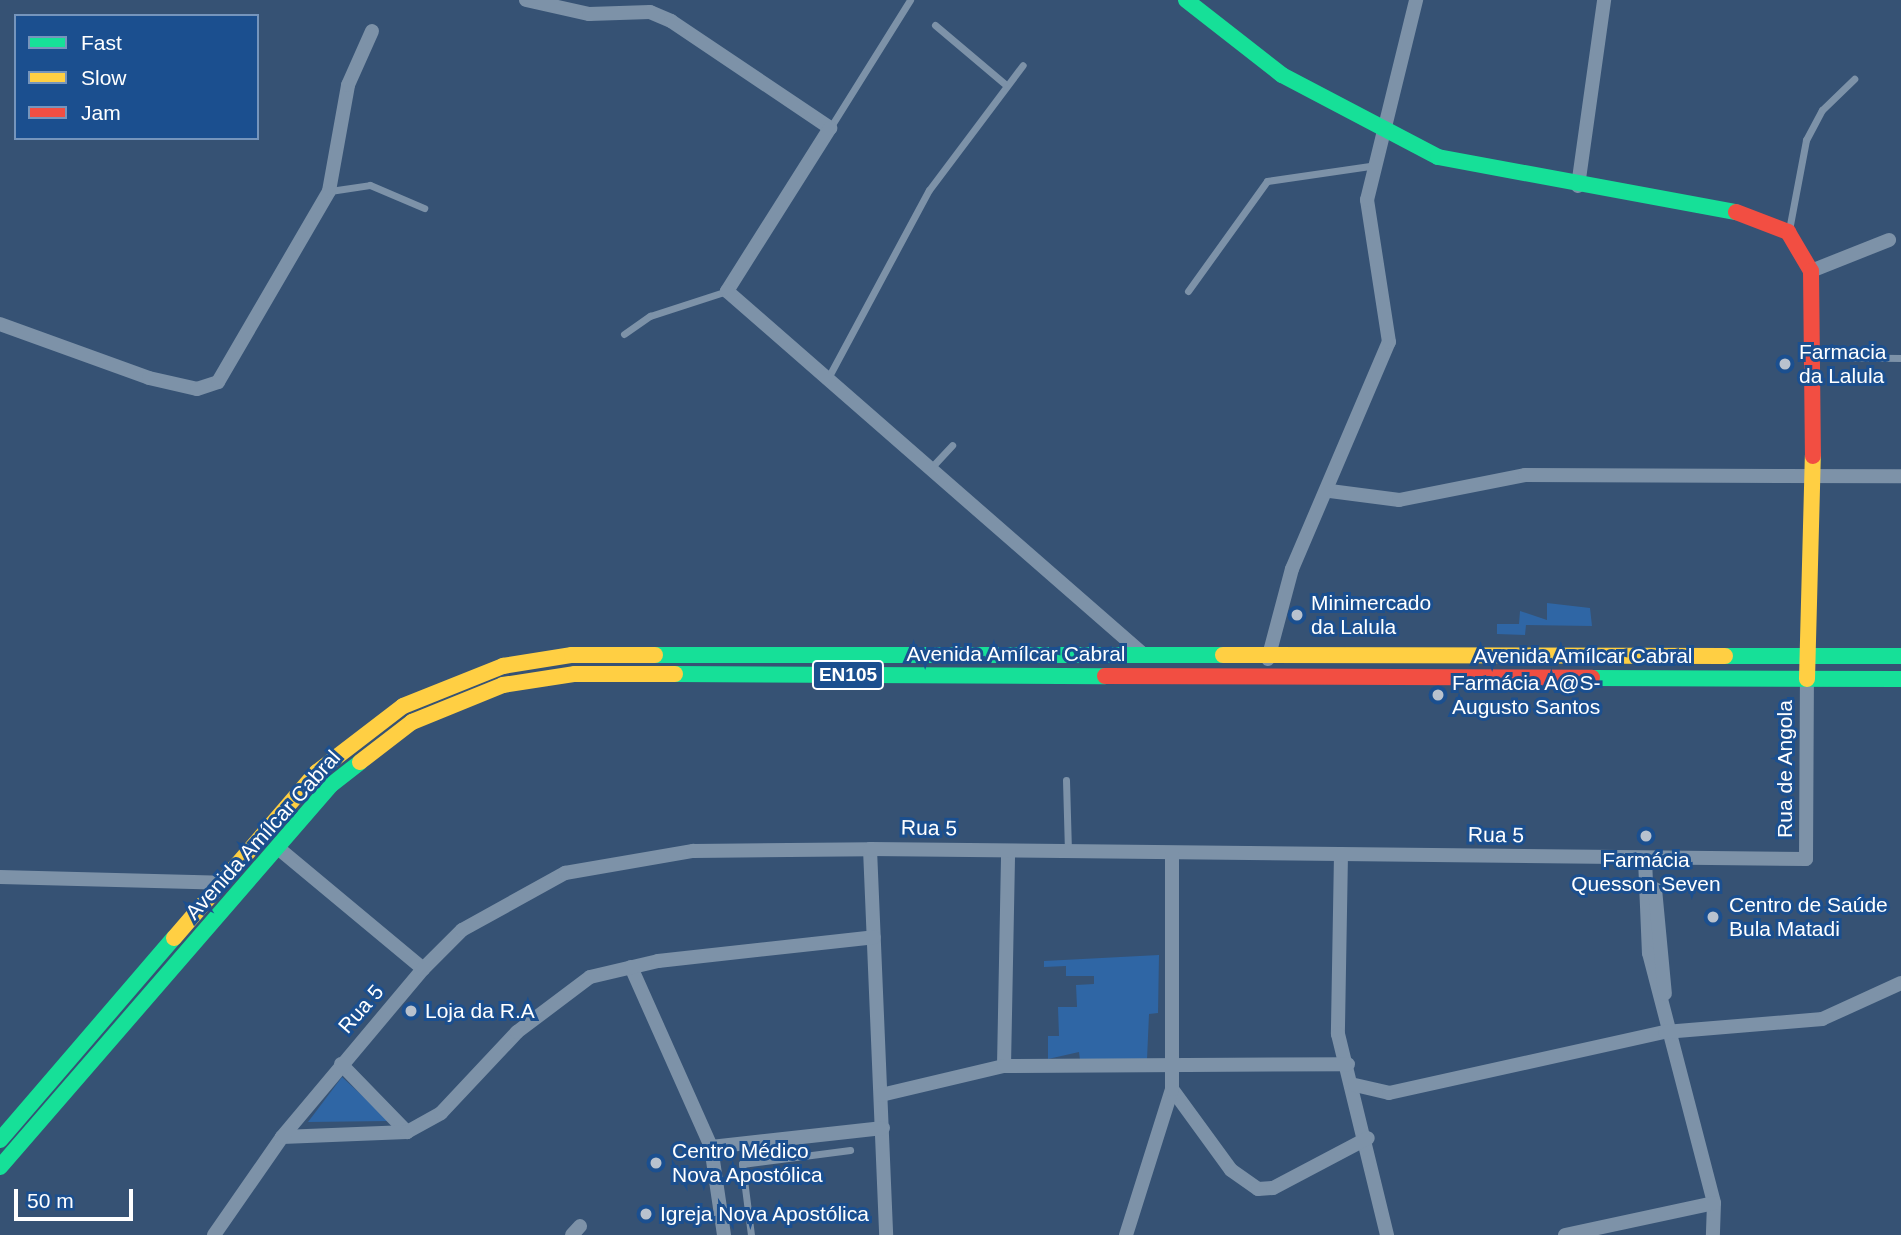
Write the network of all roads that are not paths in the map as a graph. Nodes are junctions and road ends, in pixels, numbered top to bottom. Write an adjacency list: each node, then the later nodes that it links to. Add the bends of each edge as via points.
1 (526, 0): 11 (street, via 589,14 650,12 671,20)
2 (911, 0): 11 (lane)
3 (1186, 0): 12 (main road, via 1282,75 1360,111)
4 (1416, 0): 12 (street)
5 (1604, 0): 14 (street)
6 (935, 25): 10 (lane)
7 (372, 31): 15 (street, via 348,85)
8 (1023, 65): 10 (lane)
9 (1854, 79): 17 (lane, via 1822,110 1806,140)
10 (1006, 85): 26 (lane, via 929,190)
11 (830, 128): 20 (street)
12 (1380, 130): 13 (street); 14 (main road, via 1438,157)
13 (1370, 166): 21 (lane, via 1267,181); 31 (street, via 1369,226 1389,342 1347,432)
14 (1578, 186): 17 (main road, via 1746,214)
15 (329, 191): 16 (lane, via 370,185); 22 (street, via 218,382 197,389)
16 (424, 208)
17 (1788, 232): 19 (main road)
18 (1889, 240): 19 (street)
19 (1811, 271): 24 (main road)
20 (727, 291): 23 (lane, via 650,316); 26 (street)
21 (1188, 291)
22 (0, 324)
23 (624, 334)
24 (1815, 357): 25 (lane); 29 (main road)
25 (1901, 358)
26 (825, 382): 28 (street)
27 (953, 445): 28 (lane)
28 (928, 471): 33 (street)
29 (1810, 473): 30 (street); 31 (street, via 1525,475 1399,500); 32 (main road)
30 (1901, 476)
31 (1330, 491): 35 (street, via 1292,569)
32 (1807, 655): 34 (main road, Avenida Amílcar Cabral / EN105); 35 (main road, Avenida Amílcar Cabral / EN105); 36 (main road)
33 (1145, 656): 35 (main road, Avenida Amílcar Cabral / EN105); 48 (main road, Avenida Amílcar Cabral / EN105, via 572,655 503,666 424,695 368,727 317,772)
34 (1901, 656)
35 (1268, 659)
36 (1807, 678): 37 (main road, Avenida Amílcar Cabral / EN105); 39 (main road, Avenida Amílcar Cabral / EN105, via 534,678 439,707 387,737 331,785); 46 (street, Rua de Angola)
37 (1901, 678)
38 (1066, 780): 42 (lane)
39 (278, 848): 51 (street); 69 (main road, Avenida Amílcar Cabral / EN105)
40 (870, 849): 41 (street, Rua 5); 49 (street); 51 (street, Rua 5, via 693,851 565,873 474,922)
41 (1008, 850): 42 (street, Rua 5); 58 (street)
42 (1068, 852): 43 (street, Rua 5)
43 (1172, 854): 44 (street, Rua 5); 55 (street)
44 (1341, 854): 45 (street, Rua 5); 56 (street, via 1338,1034)
45 (1644, 859): 46 (street, Rua 5); 54 (street, via 1649,953)
46 (1803, 863): 53 (street, via 1652,866)
47 (0, 877): 48 (street)
48 (222, 883): 66 (main road, Avenida Amílcar Cabral / EN105)
49 (874, 937): 50 (street); 61 (street)
50 (631, 967): 63 (street, via 590,977 537,1015 441,1113); 67 (street)
51 (423, 969): 57 (street, Rua 5)
52 (1901, 983): 54 (street, via 1822,1019)
53 (1668, 1015)
54 (1665, 1032): 59 (street, via 1389,1093); 70 (street)
55 (1174, 1063): 56 (street); 58 (street, via 1162,1069); 60 (street)
56 (1348, 1064): 59 (street)
57 (341, 1065): 63 (street); 64 (street, Rua 5)
58 (1004, 1066): 61 (street)
59 (1355, 1085): 65 (street)
60 (1172, 1089): 65 (street, via 1231,1170 1258,1189 1273,1188); 75 (street)
61 (881, 1095): 62 (street)
62 (883, 1128): 67 (street); 74 (street)
63 (407, 1132): 64 (street)
64 (282, 1137): 71 (street, Rua 5)
65 (1368, 1138): 76 (street)
66 (0, 1140)
67 (711, 1147): 72 (street)
68 (850, 1150): 73 (lane, via 742,1164)
69 (0, 1167)
70 (1714, 1203): 77 (street); 78 (street)
71 (214, 1235)
72 (724, 1235)
73 (751, 1235)
74 (886, 1235)
75 (1126, 1235)
76 (1387, 1235)
77 (1565, 1235)
78 (1713, 1235)

